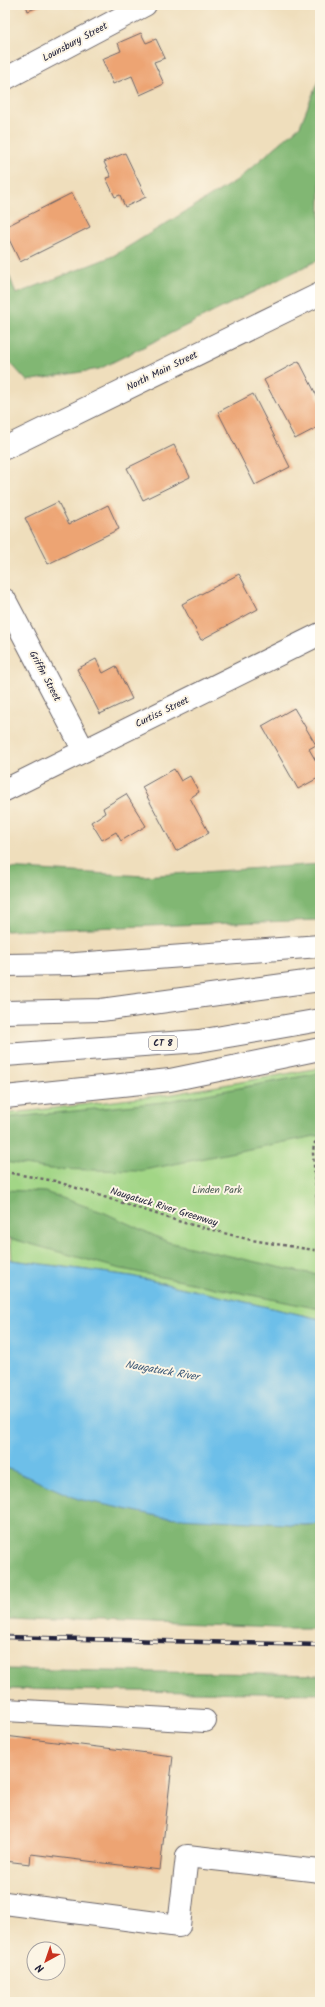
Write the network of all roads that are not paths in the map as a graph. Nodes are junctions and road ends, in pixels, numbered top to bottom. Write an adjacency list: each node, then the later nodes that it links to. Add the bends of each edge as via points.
1 (145, 5): 2 (main road, Lounsbury Street)
2 (5, 79)
3 (320, 294): 4 (main road, North Main Street)
4 (5, 448)
5 (5, 600): 7 (main road, Griffin Street)
6 (320, 634): 7 (main road, Curtiss Street)
7 (84, 751): 8 (main road, Curtiss Street)
8 (5, 790)
9 (320, 946): 10 (main road, via 75,964)
10 (5, 965)
11 (320, 980): 12 (main road, via 101,1010)
12 (5, 1012)
13 (320, 1020): 15 (main road, CT 8, via 199,1041)
14 (320, 1049): 16 (main road, via 170,1080)
15 (5, 1056)
16 (5, 1097)
17 (5, 1710): 18 (main road)
18 (205, 1721)
19 (320, 1871): 20 (main road, via 187,1856 179,1926)
20 (5, 1903)

